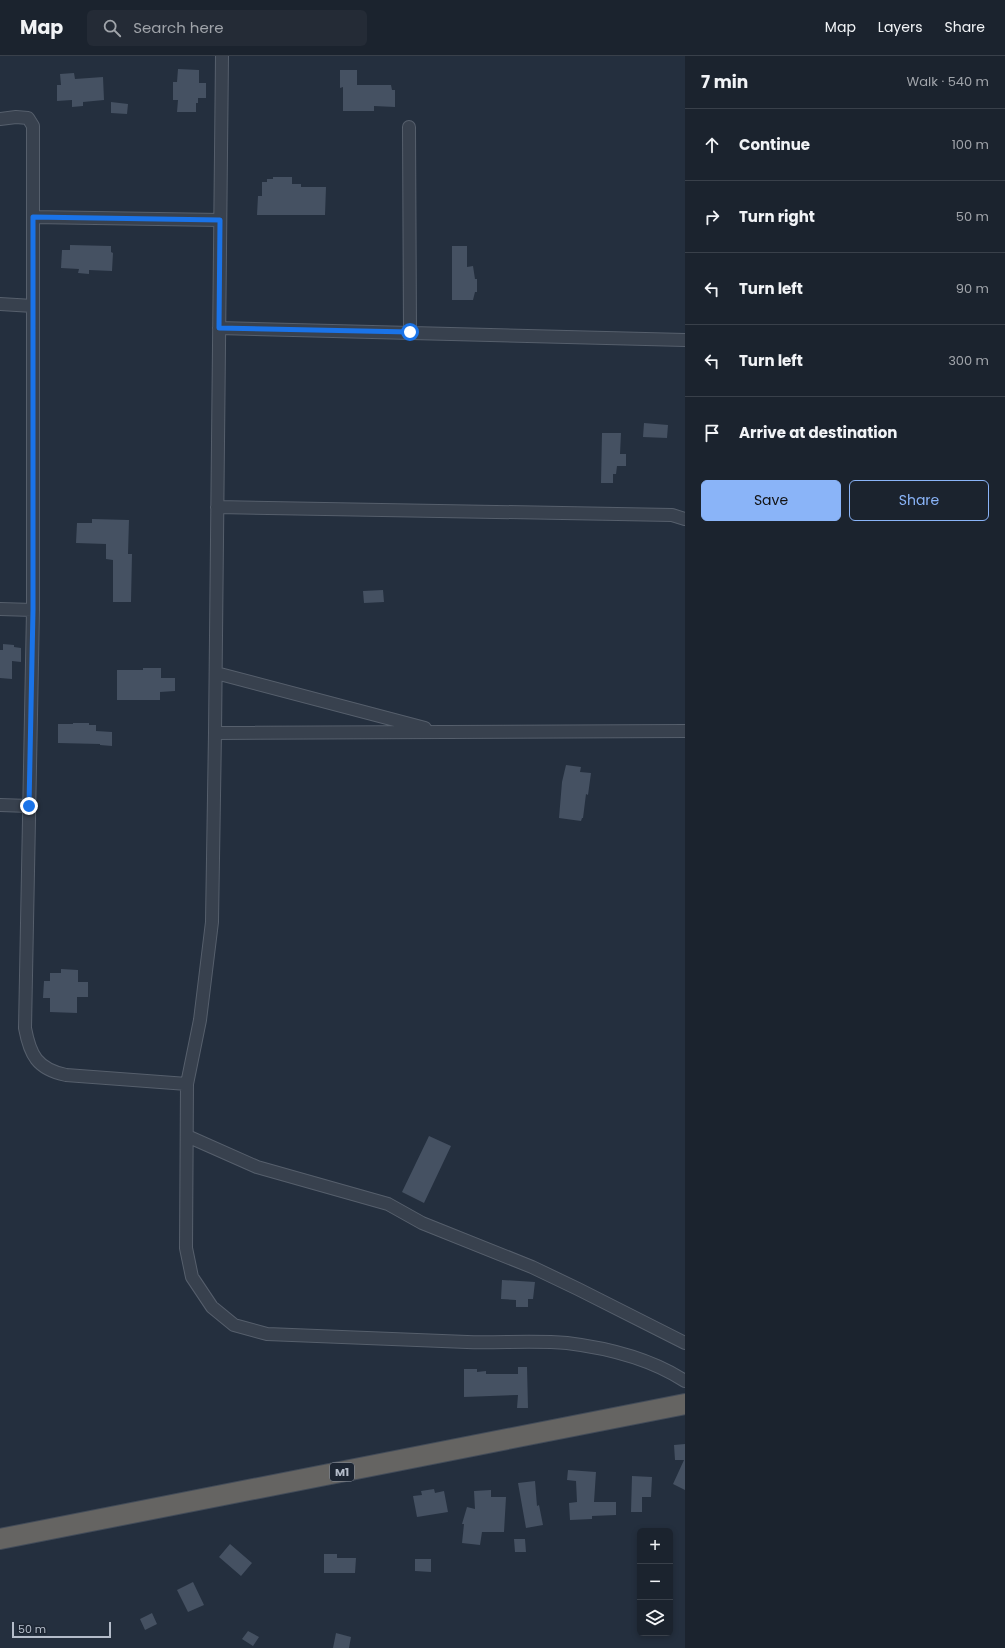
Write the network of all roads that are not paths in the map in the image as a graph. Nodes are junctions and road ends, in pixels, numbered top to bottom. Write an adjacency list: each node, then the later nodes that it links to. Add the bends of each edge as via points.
1 (222, 56): 5 (street)
2 (0, 119): 4 (street, via 28,118 33,126)
3 (409, 127): 9 (street)
4 (33, 217): 5 (street); 7 (street)
5 (220, 220): 8 (street)
6 (0, 304): 7 (street)
7 (33, 306): 14 (street)
8 (219, 328): 9 (street); 11 (street)
9 (410, 332): 10 (street)
10 (685, 340)
11 (217, 507): 12 (street, via 672,514); 15 (street)
12 (685, 519)
13 (0, 609): 14 (street)
14 (33, 610): 20 (street)
15 (216, 673): 17 (street); 18 (street)
16 (685, 731): 17 (street)
17 (441, 732): 18 (street)
18 (215, 733): 21 (street, via 212,922 200,1020)
19 (0, 805): 20 (street)
20 (29, 806): 21 (street, via 25,1028 28,1045 35,1060 44,1068 66,1075)
21 (187, 1084): 22 (street)
22 (187, 1136): 23 (street, via 257,1167 388,1204 422,1223 532,1267); 24 (street, via 186,1248 192,1277 212,1307 234,1326 267,1334 485,1343 567,1343 599,1348 645,1361)
23 (685, 1343)
24 (685, 1381)
25 (685, 1404): 26 (highway, M1)
26 (0, 1539)

